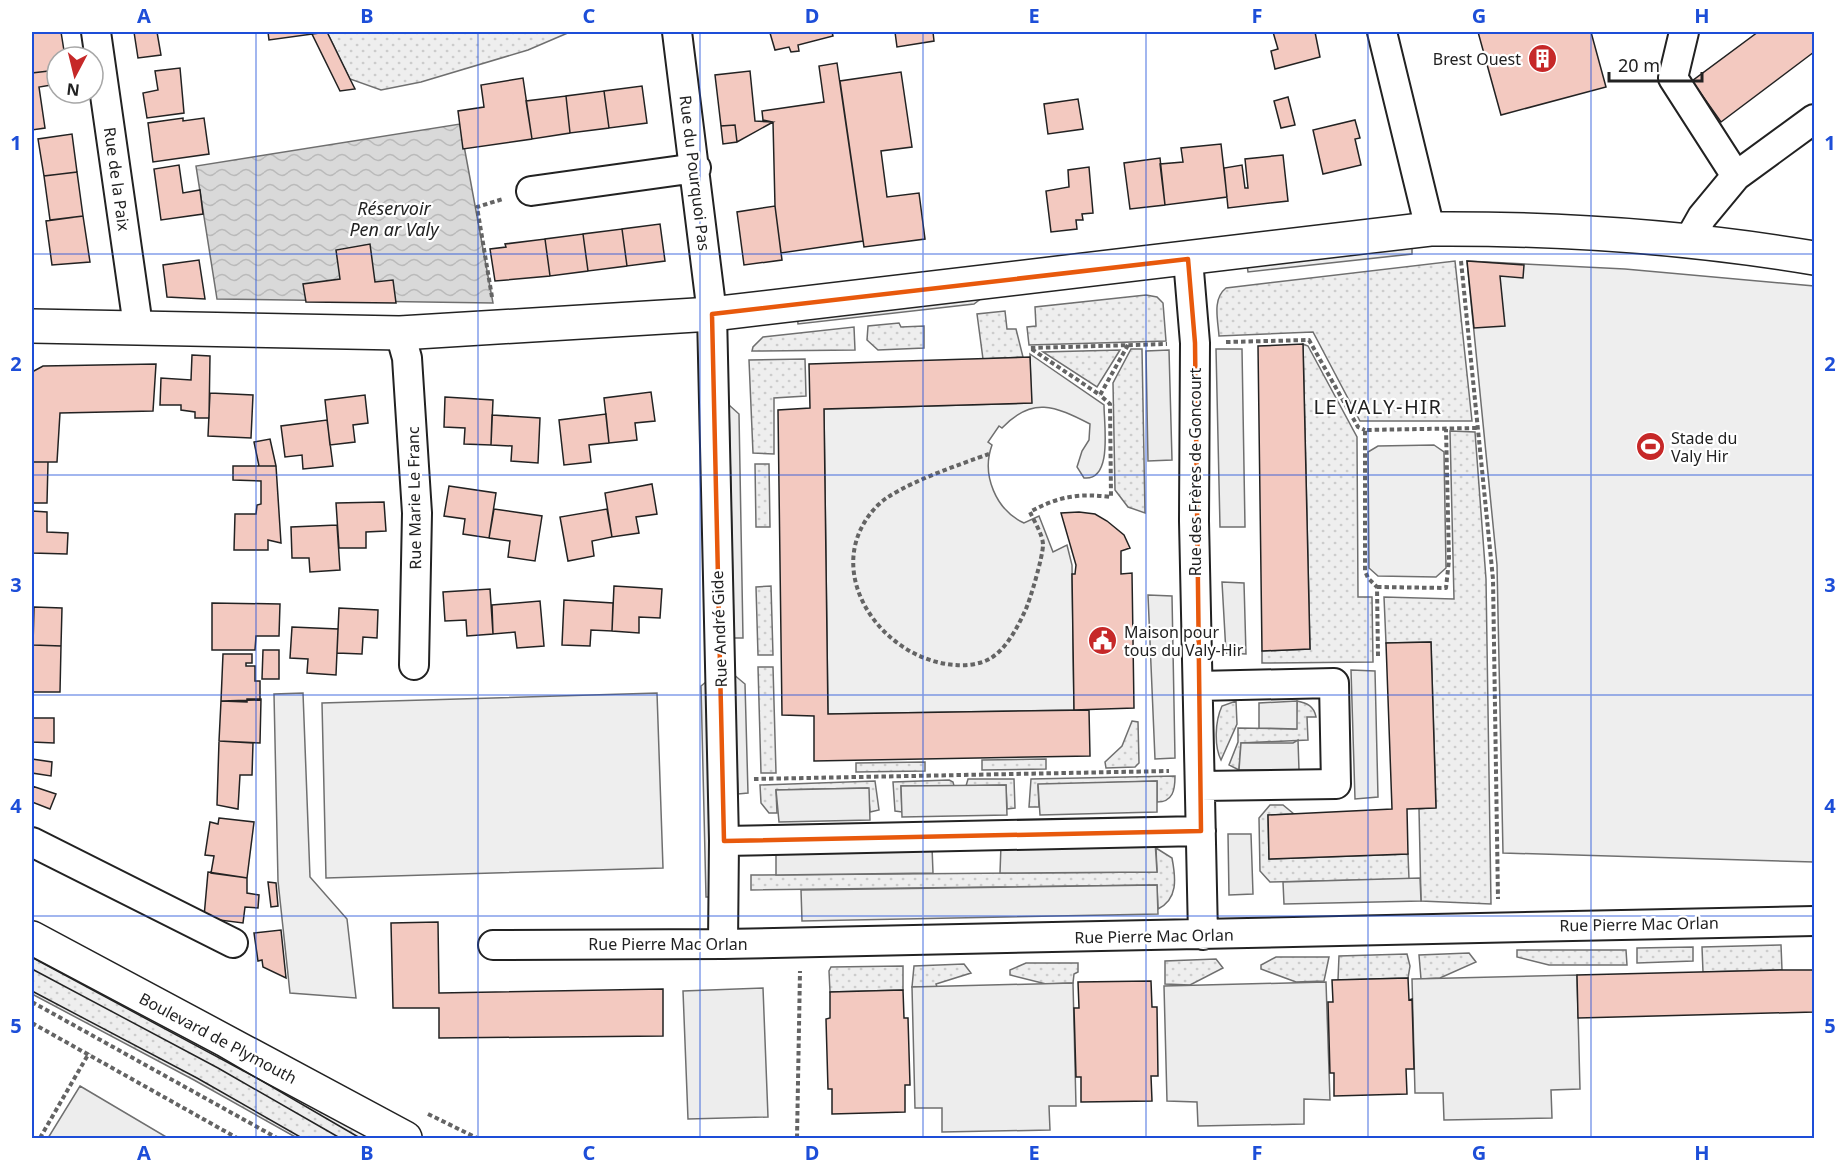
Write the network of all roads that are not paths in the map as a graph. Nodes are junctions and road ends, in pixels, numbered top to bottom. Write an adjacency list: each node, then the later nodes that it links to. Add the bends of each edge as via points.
1 (96, 32): 15 (street, Rue de la Paix)
2 (677, 32): 6 (street, Rue du Pourquoi Pas)
3 (1382, 32): 9 (street)
4 (1684, 32): 7 (street, via 1673,78)
5 (1815, 119): 7 (street)
6 (696, 168): 8 (street); 13 (street, Rue du Pourquoi Pas)
7 (1736, 176): 10 (street, via 1702,217)
8 (531, 191)
9 (1444, 229): 10 (street); 12 (street)
10 (1689, 240): 11 (street)
11 (1815, 258)
12 (1188, 259): 13 (street); 18 (street, Rue des Frères de Goncourt, via 1195,343)
13 (712, 314): 16 (street); 21 (street, Rue André Gide)
14 (32, 326): 15 (street)
15 (138, 326): 16 (street)
16 (400, 333): 17 (street, Rue Marie Le Franc, via 407,358 417,502)
17 (414, 665)
18 (1198, 686): 19 (street, Rue des Frères de Goncourt); 19 (street, via 1334,683 1336,784)
19 (1201, 778): 20 (street, Rue des Frères de Goncourt)
20 (1201, 831): 21 (street); 24 (street, Rue des Frères de Goncourt)
21 (724, 841): 27 (street, Rue André Gide)
22 (32, 842): 26 (street)
23 (1815, 921): 24 (street, Rue Pierre Mac Orlan)
24 (1203, 935): 27 (street, Rue Pierre Mac Orlan)
25 (32, 938): 29 (street, Boulevard de Plymouth)
26 (233, 943)
27 (723, 944): 28 (street, Rue Pierre Mac Orlan)
28 (493, 945)
29 (405, 1138)

